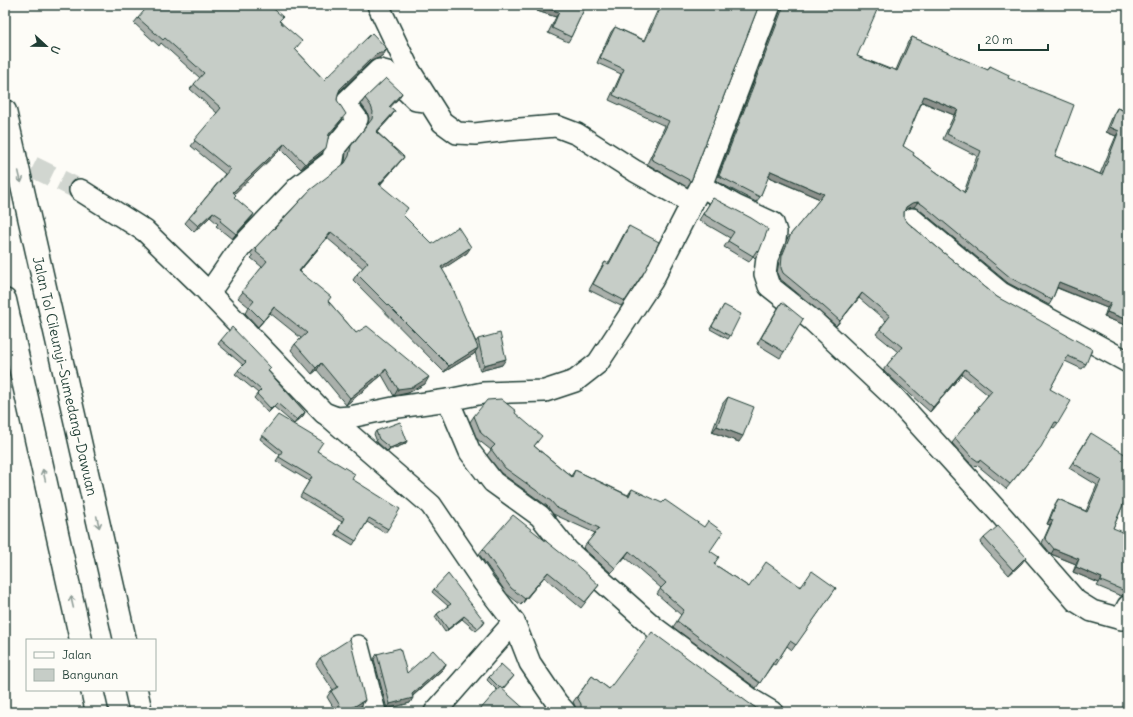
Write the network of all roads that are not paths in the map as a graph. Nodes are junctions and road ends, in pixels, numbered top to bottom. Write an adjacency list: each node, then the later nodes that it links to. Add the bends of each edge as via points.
1 (378, 5): 3 (street, via 408,68)
2 (770, 5): 6 (street)
3 (429, 102): 6 (street, via 442,122 457,133 475,134 556,126 577,134 636,171); 8 (street, via 416,100 387,72 379,70 345,103 357,119 335,147 333,160 298,187 240,248)
4 (5, 111): 16 (highway, Jalan Tol Cileunyi–Sumedang–Dawuan, one-way to 16)
5 (80, 190): 8 (street, via 145,231)
6 (696, 195): 11 (street, via 652,281 598,363 575,381 545,392 483,393); 13 (street, via 736,206 773,223 775,240 765,274 769,286 812,320 892,396 1076,601 1092,611 1121,619)
7 (912, 219): 10 (street, via 1001,293)
8 (209, 293): 12 (street)
9 (5, 300): 15 (highway, one-way to 9)
10 (1128, 362)
11 (448, 400): 12 (street, via 350,417 337,418); 25 (street, via 470,452 493,482 540,516 568,551 656,629)
12 (324, 412): 14 (street, via 431,505)
13 (1128, 606)
14 (514, 622): 23 (street); 24 (street, via 530,663)
15 (81, 639)
16 (125, 639)
17 (358, 646): 22 (street)
18 (92, 691): 20 (highway)
19 (136, 691): 21 (highway)
20 (97, 712)
21 (141, 712)
22 (375, 712)
23 (435, 712)
24 (565, 712)
25 (772, 712)

